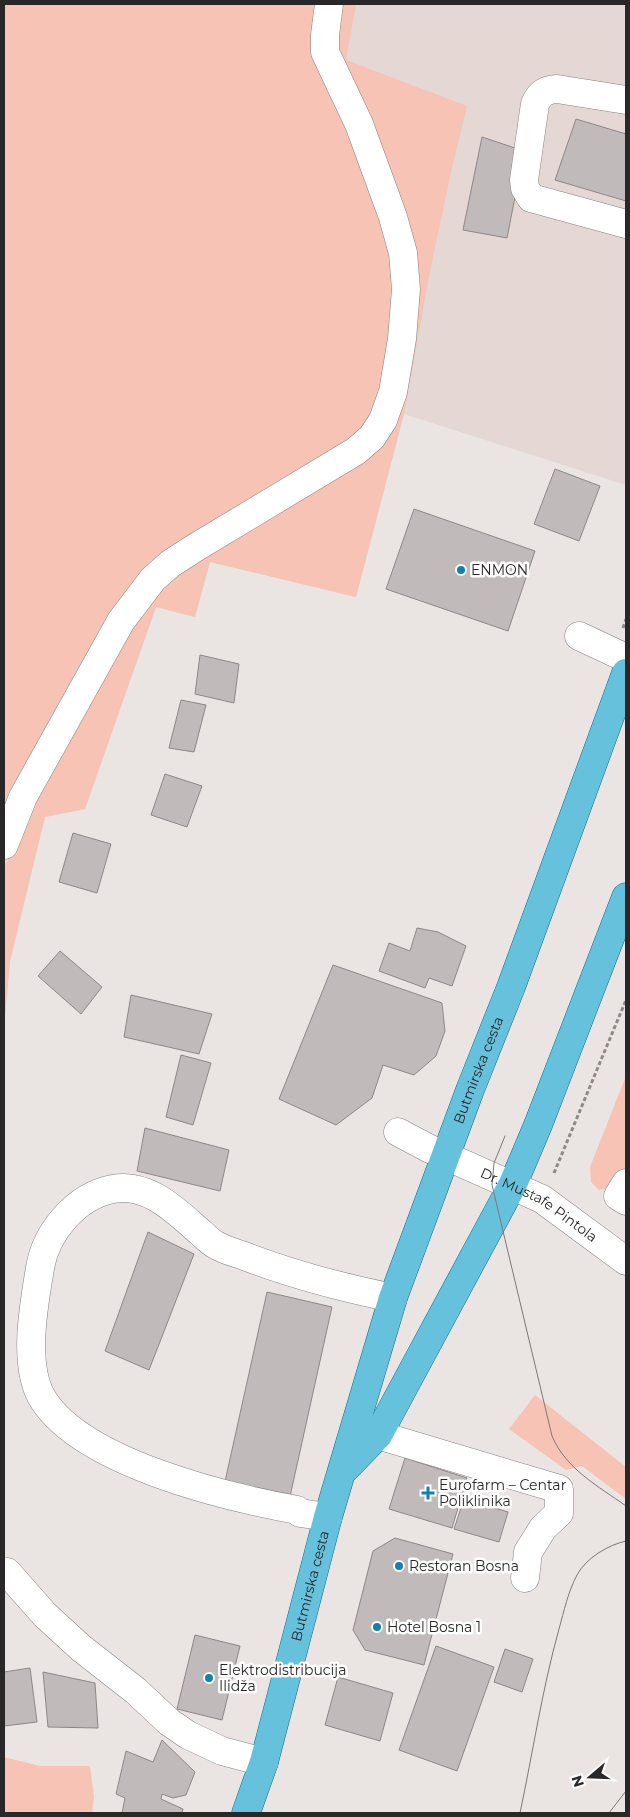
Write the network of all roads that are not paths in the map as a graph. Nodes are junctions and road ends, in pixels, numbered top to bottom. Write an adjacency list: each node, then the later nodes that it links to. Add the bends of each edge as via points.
1 (329, 4): 7 (street, via 325,52 358,124 403,253 406,289 402,339 393,392 383,420 372,437 356,451 193,549 153,579 116,630 23,796)
2 (626, 100): 3 (street, via 557,89 540,95 535,104 524,180 531,198)
3 (626, 224)
4 (579, 636): 5 (street)
5 (626, 658)
6 (626, 672): 10 (main road, Butmirska cesta)
7 (4, 845)
8 (626, 897): 12 (main road, Butmirska cesta, via 538,1126)
9 (398, 1132): 10 (street, Dr. Mustafe Pintola)
10 (446, 1156): 12 (street, Dr. Mustafe Pintola); 15 (main road, Butmirska cesta)
11 (626, 1183): 13 (street, via 618,1196)
12 (512, 1184): 14 (street, Dr. Mustafe Pintola, via 542,1199); 16 (main road, Butmirska cesta)
13 (626, 1201)
14 (626, 1260)
15 (393, 1298): 17 (main road, Butmirska cesta); 18 (street, via 273,1267 215,1245 158,1198 132,1189 113,1189 83,1201 59,1224 42,1254 34,1304 32,1363 41,1396 63,1423 126,1462 258,1503)
16 (378, 1435): 17 (main road, Butmirska cesta); 20 (street, via 559,1490 559,1513 543,1528 528,1552)
17 (342, 1473): 18 (main road, Butmirska cesta)
18 (328, 1517): 21 (main road, Butmirska cesta)
19 (7, 1572): 21 (street, via 52,1622 169,1722 222,1751)
20 (525, 1578)
21 (264, 1762): 22 (main road, Butmirska cesta)
22 (246, 1813)

